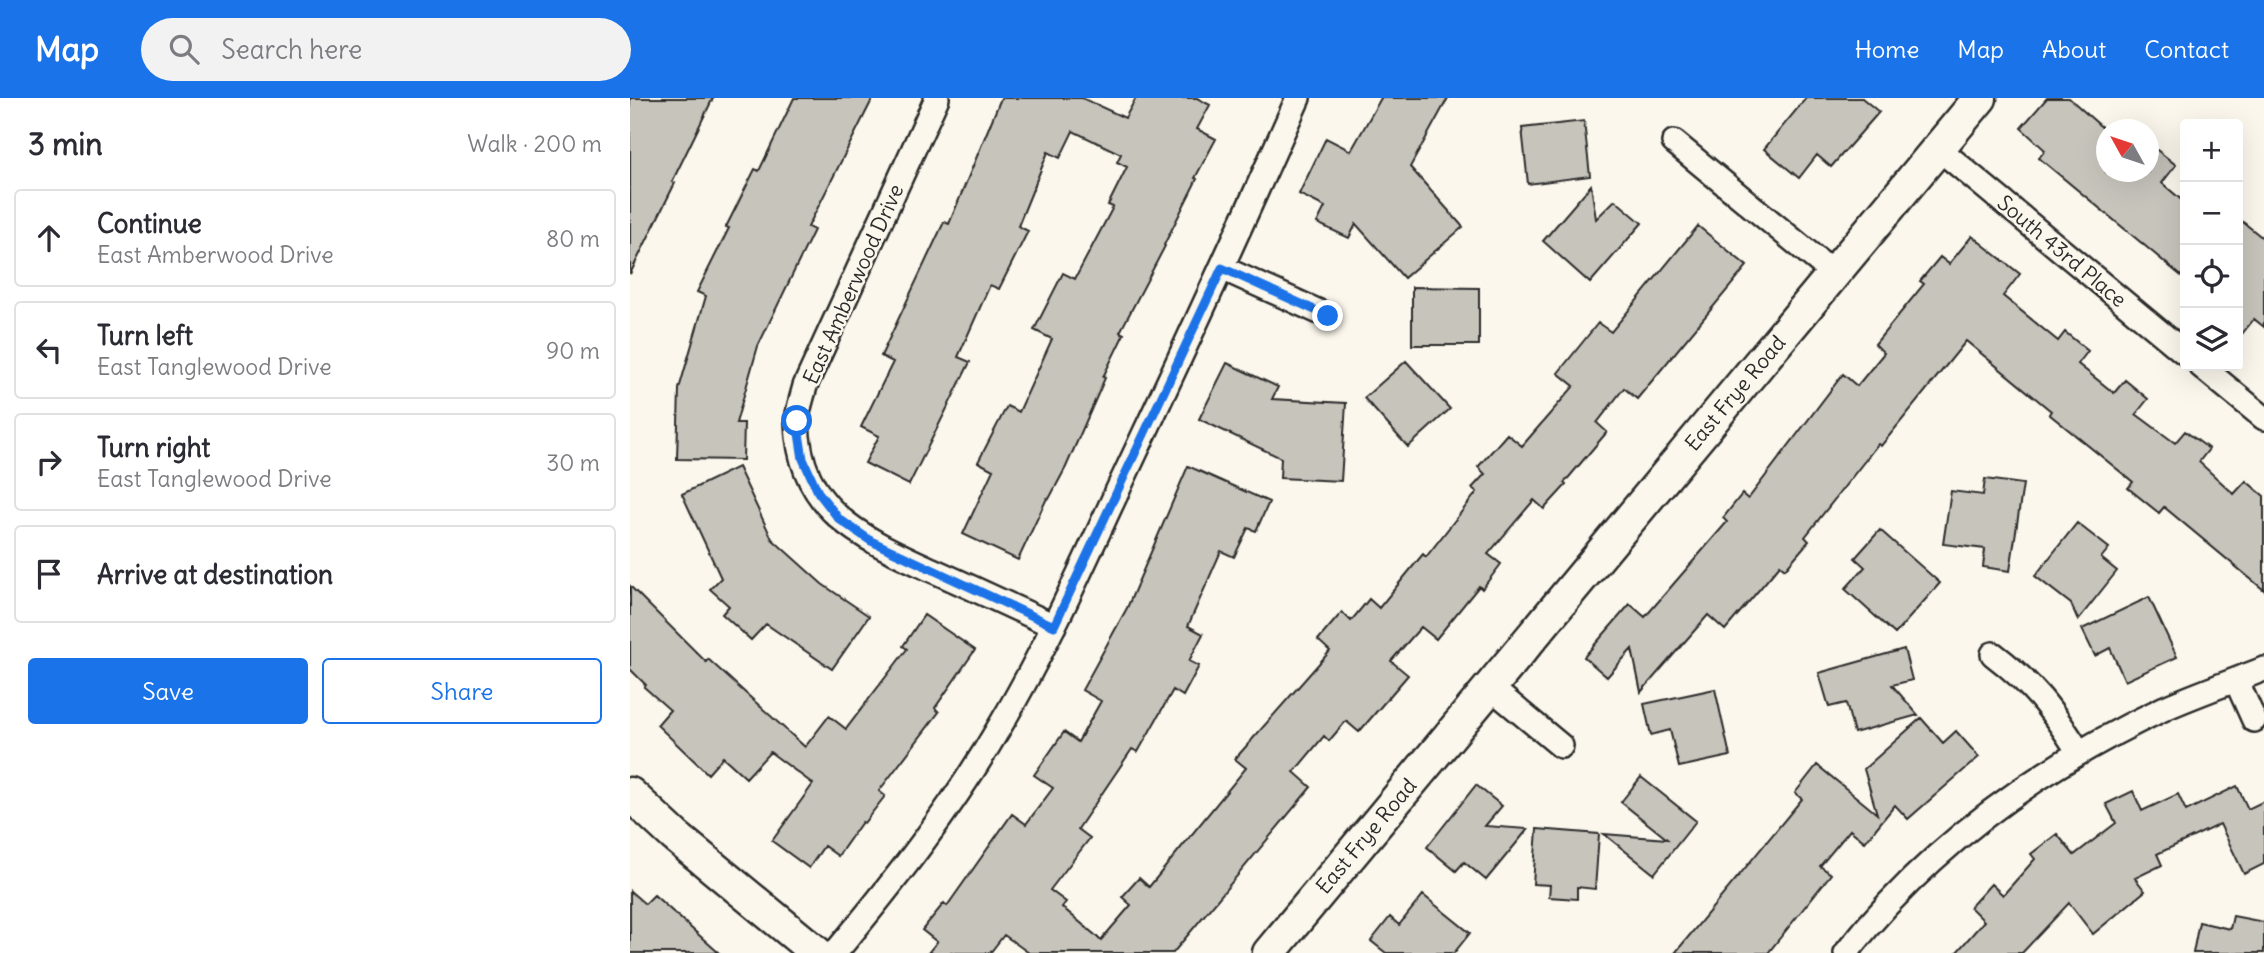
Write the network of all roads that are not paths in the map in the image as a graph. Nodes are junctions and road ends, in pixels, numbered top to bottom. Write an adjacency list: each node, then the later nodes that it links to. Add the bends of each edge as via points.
1 (937, 98): 12 (street, East Amberwood Drive, via 805,386 797,421 803,459 818,492 839,519 871,541)
2 (1298, 98): 6 (street)
3 (1980, 98): 5 (street, East Frye Road)
4 (1674, 142): 7 (street)
5 (1938, 148): 7 (street, East Frye Road); 9 (street, South 43rd Place)
6 (1222, 268): 8 (street); 12 (street)
7 (1834, 274): 16 (street, East Frye Road)
8 (1328, 316)
9 (2180, 349)
10 (2207, 371): 11 (street)
11 (2264, 418)
12 (1054, 626): 22 (street, via 1000,726 940,819)
13 (1993, 654): 19 (street, via 2048,704)
14 (2264, 669): 15 (street)
15 (2236, 680): 17 (street); 19 (street, via 2166,708)
16 (1490, 687): 18 (street); 23 (street, East Frye Road)
17 (2254, 720)
18 (1561, 746)
19 (2079, 752): 24 (street, via 1942,849)
20 (633, 801): 21 (street)
21 (817, 953)
22 (835, 953)
23 (1269, 953)
24 (1846, 953)

